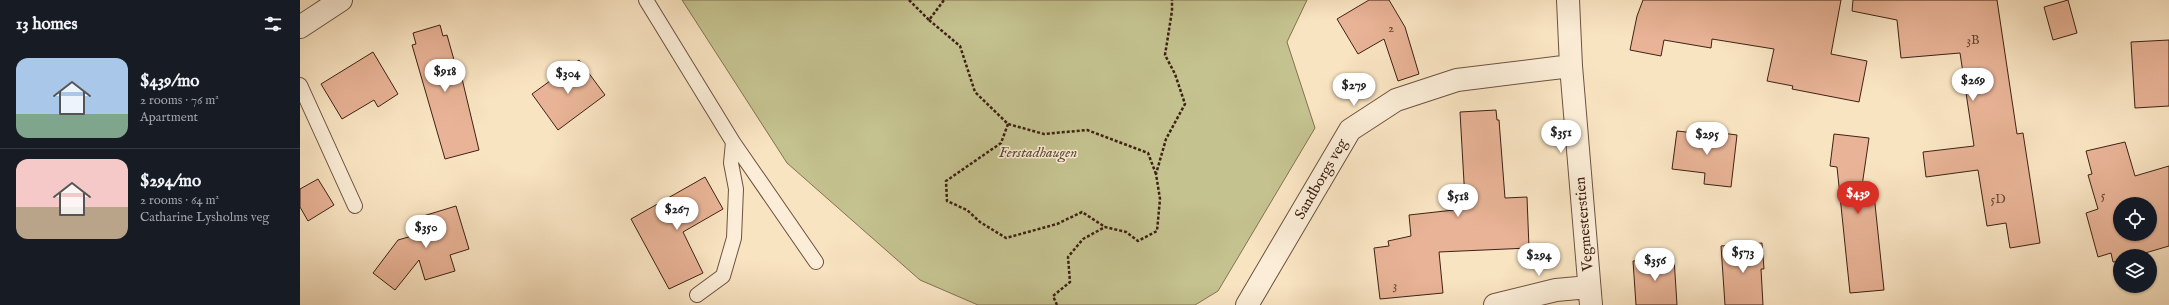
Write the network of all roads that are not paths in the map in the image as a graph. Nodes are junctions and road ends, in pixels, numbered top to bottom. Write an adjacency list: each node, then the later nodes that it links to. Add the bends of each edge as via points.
1 (341, 0): 4 (street)
2 (646, 0): 7 (lane)
3 (1568, 0): 5 (street, Vegmesterstien)
4 (300, 28)
5 (1571, 66): 11 (street, Vegmesterstien); 12 (street, Sandborgs veg, via 1457,80 1396,100 1350,130)
6 (300, 85): 8 (lane)
7 (733, 142): 9 (lane); 10 (lane, via 731,164 736,189 734,238 723,276)
8 (355, 206)
9 (816, 262)
10 (697, 295)
11 (1590, 296): 13 (street, via 1556,290)
12 (1248, 305)
13 (1495, 305)

